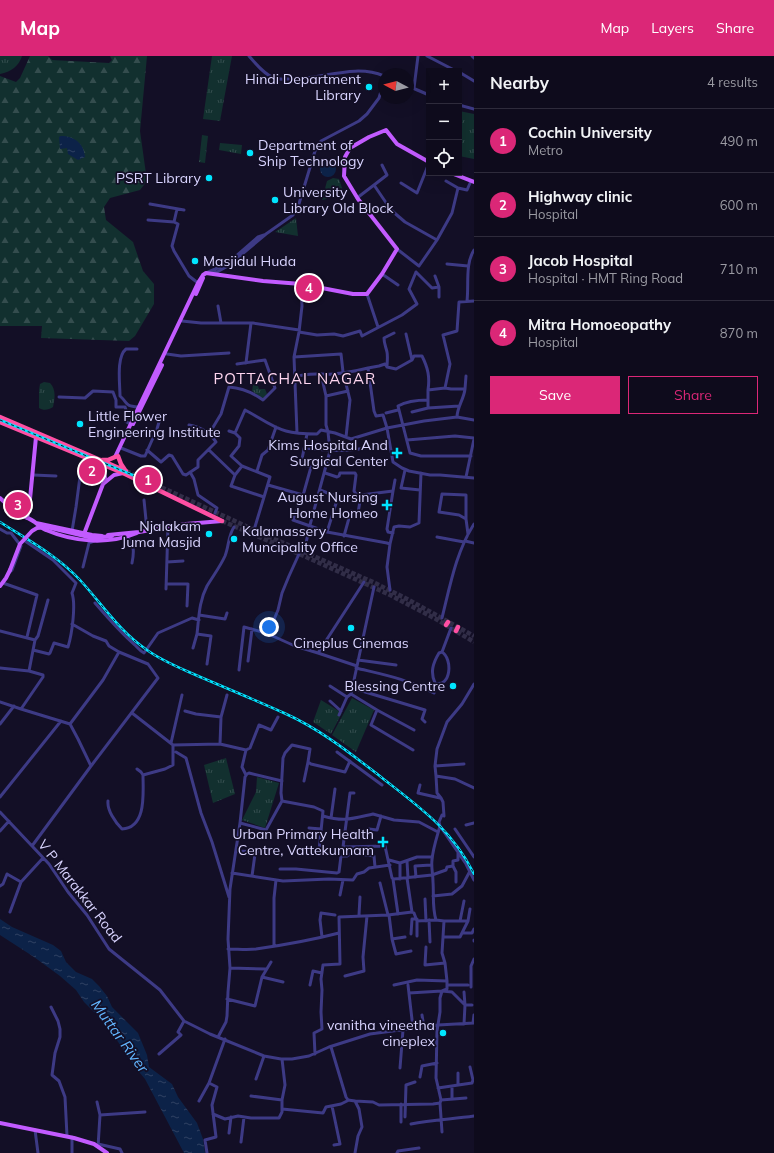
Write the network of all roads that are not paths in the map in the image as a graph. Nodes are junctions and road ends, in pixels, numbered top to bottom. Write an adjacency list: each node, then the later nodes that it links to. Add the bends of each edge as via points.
1 (248, 56): 5 (street, via 275,78 295,79 364,71)
2 (418, 56): 8 (street)
3 (427, 56): 4 (street)
4 (450, 68)
5 (378, 74)
6 (462, 74): 7 (street)
7 (474, 81)
8 (414, 88): 9 (street)
9 (426, 94)
10 (378, 99): 37 (street, via 367,114 321,142 315,150 295,213 228,266 217,272)
11 (462, 106): 12 (street)
12 (474, 109)
13 (426, 161): 22 (main road, via 397,144 386,130 369,137 350,148 345,157 344,176)
14 (382, 165): 20 (street, via 387,175)
15 (426, 170): 19 (street, via 417,193)
16 (459, 176): 18 (main road)
17 (446, 181): 21 (street)
18 (473, 181): 21 (street, via 467,190)
19 (401, 183)
20 (374, 185): 22 (street); 28 (street, via 391,210 405,222)
21 (458, 188): 28 (street, via 452,213)
22 (357, 198): 29 (main road)
23 (150, 204): 24 (street)
24 (177, 209): 25 (street); 27 (street)
25 (184, 210)
26 (148, 220): 27 (street)
27 (174, 222): 41 (street, via 178,226 172,246 189,276)
28 (437, 240): 34 (street)
29 (397, 249): 34 (street); 38 (main road)
30 (474, 250): 31 (street)
31 (469, 259): 32 (street); 35 (street)
32 (474, 262)
33 (447, 264): 35 (street)
34 (419, 266): 36 (street)
35 (468, 266): 47 (street)
36 (416, 272): 44 (street, via 432,288); 53 (street, via 409,289 417,304)
37 (206, 273): 40 (main road); 42 (main road)
38 (382, 274): 43 (street); 45 (main road)
39 (435, 276): 44 (street)
40 (202, 278): 41 (main road); 50 (main road)
41 (198, 283): 80 (main road)
42 (301, 284): 45 (main road, via 353,294); 54 (street)
43 (398, 285)
44 (439, 287): 46 (street)
45 (367, 294): 53 (street)
46 (440, 297)
47 (467, 301): 48 (street); 72 (street, via 459,302 457,331 443,335 450,364)
48 (474, 301)
49 (218, 306): 51 (street)
50 (182, 321): 51 (street); 59 (main road)
51 (221, 323): 52 (street)
52 (250, 323): 54 (street); 63 (street)
53 (378, 327): 54 (street, via 362,336 360,331 343,336)
54 (299, 331): 60 (street)
55 (394, 333): 66 (street, via 384,338)
56 (406, 334): 61 (street)
57 (137, 349): 80 (street, via 126,349 122,355 120,396 126,405)
58 (229, 353): 59 (street, via 181,356)
59 (167, 354): 106 (main road)
60 (294, 357): 68 (street, via 341,354); 71 (street)
61 (412, 360): 66 (street, via 396,369); 74 (street, via 414,356 423,356 430,383)
62 (379, 361): 65 (street)
63 (246, 363): 64 (street); 99 (street, via 265,360 275,388 263,400 241,388 229,387 221,414)
64 (237, 364)
65 (379, 366): 66 (street, via 384,364); 67 (street)
66 (387, 367)
67 (368, 368): 68 (street); 94 (street, via 374,411 376,416 383,415)
68 (342, 372): 69 (street); 75 (street)
69 (321, 374): 71 (street); 76 (street)
70 (466, 376): 73 (street)
71 (296, 377): 98 (street)
72 (446, 388): 73 (street); 74 (street)
73 (465, 389): 79 (street)
74 (428, 390): 78 (street)
75 (348, 391): 76 (street); 102 (street, via 350,400)
76 (326, 396): 96 (street)
77 (59, 398): 90 (street, via 85,398 92,391 113,392 116,407 125,407 125,421)
78 (428, 400): 81 (street); 82 (street, via 404,402 398,406)
79 (459, 406): 81 (street); 86 (street)
80 (138, 407): 90 (main road)
81 (428, 408): 83 (street)
82 (398, 410): 84 (street); 92 (street)
83 (412, 412)
84 (386, 413)
85 (161, 415): 108 (street)
86 (457, 417): 88 (street); 92 (street)
87 (0, 418): 115 (highway)
88 (474, 420)
89 (0, 422): 101 (highway)
90 (130, 424): 111 (main road)
91 (189, 425): 99 (street, via 200,427)
92 (403, 425): 94 (street); 104 (street)
93 (276, 427): 97 (street, via 245,410); 98 (street); 119 (street)
94 (387, 428): 102 (street, via 351,439); 105 (street)
95 (229, 431): 97 (street)
96 (328, 432): 100 (street, via 321,430 317,434); 102 (street); 110 (street)
97 (235, 433): 116 (street, via 240,438 240,443 231,456)
98 (297, 433): 100 (street)
99 (209, 434): 109 (street, via 216,442)
100 (307, 434): 107 (street)
101 (36, 437): 113 (highway); 124 (main road)
102 (346, 437)
103 (474, 438): 104 (street, via 455,436); 112 (street)
104 (407, 440): 112 (street, via 410,453 420,456)
105 (389, 442): 110 (street, via 364,449); 118 (street, via 393,462)
106 (121, 448): 108 (street, via 141,456 145,456); 111 (main road)
107 (305, 448): 110 (street); 135 (street, via 301,464 311,467)
108 (148, 450): 121 (street, via 161,462 170,455 174,457 184,475)
109 (209, 450): 121 (street, via 198,460 198,467); 125 (street)
110 (330, 451): 122 (street)
111 (116, 456): 115 (highway); 120 (highway)
112 (471, 456): 127 (street)
113 (84, 457): 114 (highway); 153 (street)
114 (94, 460): 117 (highway); 130 (main road, via 106,477)
115 (100, 460): 117 (highway)
116 (242, 466): 119 (street); 125 (street)
117 (113, 467): 120 (highway)
118 (404, 470): 123 (street); 133 (street, via 401,488)
119 (257, 471): 131 (street, via 270,477)
120 (124, 472): 130 (main road, via 114,475); 140 (highway)
121 (190, 472): 140 (street, via 198,495 217,508)
122 (325, 473): 132 (street); 136 (street, via 337,477 340,473 355,473 354,491)
123 (421, 474): 127 (street); 133 (street)
124 (33, 475): 126 (street); 141 (main road)
125 (235, 475): 137 (street, via 231,486)
126 (56, 476)
127 (466, 477): 128 (street)
128 (474, 478)
129 (395, 480): 134 (street)
130 (103, 484): 157 (main road)
131 (268, 485): 135 (street); 137 (street)
132 (320, 490): 147 (street); 154 (street, via 338,497)
133 (420, 490): 156 (street, via 419,523 410,527 396,526)
134 (393, 491): 136 (street); 156 (street, via 387,529)
135 (303, 495): 147 (street, via 294,520)
136 (361, 495): 161 (street, via 358,513 351,511)
137 (264, 497): 152 (street)
138 (0, 498): 141 (main road, via 18,514)
139 (144, 500): 151 (street)
140 (214, 514): 143 (highway); 144 (main road)
141 (27, 518): 145 (main road)
142 (466, 519): 142 (street, via 466,495 442,494 438,512 459,515); 158 (street)
143 (222, 521): 144 (main road)
144 (207, 522): 148 (main road)
145 (36, 523): 153 (main road); 163 (main road, via 45,530)
146 (474, 524): 158 (street)
147 (310, 525): 154 (street); 169 (street)
148 (168, 526): 151 (main road); 172 (street)
149 (234, 527): 186 (street, via 229,535 222,563 206,587)
150 (0, 529): 175 (street, via 11,533 21,546)
151 (147, 530): 160 (main road)
152 (254, 530)
153 (72, 531): 157 (main road)
154 (327, 532): 161 (street)
155 (120, 533): 157 (main road, via 101,536); 159 (main road); 160 (main road)
156 (393, 533): 168 (street)
157 (84, 534): 163 (main road)
158 (468, 534): 166 (street)
159 (112, 536): 160 (main road); 175 (main road, bridge, via 95,538 47,527 37,528 20,544)
160 (125, 536): 165 (main road); 173 (street, via 133,546)
161 (344, 536): 168 (street)
162 (437, 537): 166 (street)
163 (82, 540): 165 (main road)
164 (25, 541): 189 (street, via 53,560 76,583 72,593)
165 (94, 541): 174 (street, via 90,543)
166 (465, 541): 167 (street); 187 (street, via 456,563)
167 (474, 543)
168 (390, 544): 181 (street, via 387,567)
169 (304, 552)
170 (299, 554): 194 (street)
171 (183, 561): 172 (street)
172 (167, 562): 178 (street)
173 (132, 563)
174 (83, 567)
175 (9, 572): 177 (main road)
176 (364, 582): 201 (street)
177 (1, 584): 195 (street, via 37,595)
178 (166, 584): 180 (street); 184 (street, via 188,584)
179 (374, 587): 202 (street)
180 (166, 589)
181 (390, 590)
182 (48, 600): 196 (street)
183 (95, 603): 188 (street, via 122,634 144,653 158,633 192,618)
184 (186, 606)
185 (227, 613): 186 (street, via 225,619)
186 (199, 615): 188 (street)
187 (442, 618)
188 (198, 620): 193 (street)
189 (72, 624): 198 (street, via 68,647 52,644 49,654); 199 (street, via 106,641)
190 (449, 625): 200 (street)
191 (252, 629): 194 (street); 203 (street); 208 (street, via 244,627)
192 (0, 631): 195 (street)
193 (197, 634): 197 (street); 204 (street, via 211,636)
194 (268, 634): 201 (street)
195 (27, 637): 196 (street)
196 (35, 640): 198 (street)
197 (193, 648)
198 (33, 650): 209 (street)
199 (119, 652): 225 (street, via 148,664 158,678); 232 (street, via 103,680)
200 (442, 652): 200 (street, via 439,653 433,667 433,678 438,684 446,679 449,672 447,658)
201 (318, 653): 206 (street)
202 (358, 660): 205 (street); 206 (street)
203 (248, 661)
204 (207, 664)
205 (396, 665)
206 (357, 667): 212 (street); 213 (street, via 406,680)
207 (0, 668): 209 (street)
208 (239, 670)
209 (29, 671): 221 (street, via 43,677)
210 (474, 684): 244 (street, via 447,722)
211 (330, 686): 217 (street)
212 (352, 688): 214 (street); 230 (street, via 425,710 422,721)
213 (434, 692)
214 (351, 694): 217 (street); 222 (street)
215 (182, 695): 234 (street)
216 (227, 695): 227 (street)
217 (347, 697): 224 (street)
218 (330, 701): 224 (street)
219 (0, 702): 220 (street)
220 (14, 706): 221 (street); 231 (street)
221 (21, 709): 229 (street)
222 (377, 710): 233 (street); 237 (street, via 371,725)
223 (185, 711): 227 (street)
224 (341, 711): 226 (street)
225 (132, 713): 234 (street); 243 (street)
226 (339, 715)
227 (221, 717): 235 (street)
228 (278, 717): 236 (street, via 271,730 259,725 250,748)
229 (61, 721): 232 (street); 256 (street)
230 (425, 722)
231 (0, 724)
232 (70, 724): 243 (street)
233 (414, 730)
234 (172, 744): 235 (street); 246 (street, via 173,765)
235 (220, 744): 236 (street)
236 (246, 750): 247 (street, via 242,767)
237 (413, 750)
238 (176, 752): 316 (street, via 186,758)
239 (338, 752): 240 (street)
240 (350, 761): 241 (street, via 345,772); 251 (street)
241 (308, 762): 249 (street); 250 (street, via 310,749 292,745 283,758)
242 (464, 764): 244 (street)
243 (91, 766): 276 (street)
244 (435, 766): 248 (street)
245 (137, 770): 246 (street)
246 (143, 775): 258 (street, via 143,810 132,825 124,829 119,826 108,806)
247 (246, 775): 250 (street, via 249,773); 266 (street)
248 (436, 776): 253 (street, via 455,779); 257 (street, via 437,793)
249 (304, 780)
250 (282, 782): 259 (street)
251 (382, 785)
252 (420, 785): 257 (street, via 418,793)
253 (474, 788)
254 (335, 789): 263 (street)
255 (354, 793): 264 (street, via 350,793)
256 (0, 797)
257 (442, 798): 269 (street, via 444,816 440,818)
258 (108, 801)
259 (282, 801): 261 (street, via 314,807 323,811); 266 (street, via 266,830)
260 (0, 812): 265 (street, V P Marakkar Road)
261 (323, 816): 263 (street); 271 (street)
262 (381, 816): 264 (street, via 373,814); 272 (street, via 377,830); 275 (street, via 419,822)
263 (331, 818): 264 (street)
264 (348, 820): 287 (street, via 343,847 385,846)
265 (9, 821): 274 (street); 276 (street, V P Marakkar Road)
266 (240, 823): 277 (street)
267 (474, 823): 268 (street)
268 (466, 825)
269 (440, 826): 275 (street); 281 (street)
270 (309, 828): 271 (street)
271 (321, 829): 278 (street)
272 (369, 829)
273 (455, 829): 279 (street)
274 (0, 831)
275 (438, 832): 283 (street)
276 (32, 846): 285 (street, V P Marakkar Road)
277 (236, 851): 280 (street); 297 (street)
278 (319, 851)
279 (473, 851): 284 (street)
280 (266, 852)
281 (458, 853): 293 (street, via 458,860 453,861); 296 (street)
282 (255, 854): 300 (street)
283 (432, 857): 286 (street); 291 (street)
284 (474, 857)
285 (43, 858): 309 (street); 369 (street, V P Marakkar Road, via 87,915 109,949 160,990)
286 (413, 859): 288 (street); 292 (street)
287 (388, 860): 289 (street); 290 (street)
288 (407, 861): 289 (street); 302 (street)
289 (400, 863): 305 (street)
290 (390, 865): 294 (street); 304 (street)
291 (431, 865): 292 (street); 299 (street)
292 (415, 866): 301 (street)
293 (453, 866): 299 (street); 310 (street, via 457,876)
294 (375, 867): 298 (street, via 374,856 352,853 341,856 339,872); 307 (street, via 357,874 353,880)
295 (280, 869): 298 (street, via 296,868)
296 (470, 871): 308 (street); 314 (street, via 462,886 452,894)
297 (232, 873): 300 (street); 316 (street)
298 (329, 873): 303 (street)
299 (432, 875): 301 (street); 314 (street)
300 (252, 876): 306 (street)
301 (416, 877): 302 (street)
302 (408, 878): 305 (street); 321 (street)
303 (329, 879): 306 (street); 307 (street)
304 (393, 879): 305 (street); 322 (street)
305 (400, 879)
306 (276, 880): 343 (street)
307 (343, 880): 313 (street)
308 (474, 880)
309 (21, 882): 312 (street, via 7,874); 320 (street)
310 (456, 882)
311 (380, 883): 325 (street)
312 (0, 886)
313 (340, 895)
314 (433, 896): 329 (street)
315 (360, 897): 324 (street)
316 (229, 898): 345 (street)
317 (425, 899): 328 (street)
318 (464, 901): 331 (street)
319 (470, 909): 332 (street)
320 (10, 912)
321 (412, 912): 322 (street); 327 (street)
322 (398, 914): 325 (street)
323 (335, 915): 338 (street, via 321,913)
324 (358, 915): 326 (street); 335 (street, via 338,917)
325 (388, 915): 326 (street); 341 (street)
326 (367, 916): 353 (street, via 364,971)
327 (417, 920): 328 (street); 336 (street, via 412,919); 337 (street)
328 (428, 920): 329 (street); 342 (street)
329 (436, 920): 330 (street)
330 (444, 921): 331 (street); 340 (street)
331 (460, 921): 332 (street)
332 (468, 921): 334 (street)
333 (474, 929): 334 (street, via 472,933)
334 (464, 932): 340 (street, via 460,937)
335 (339, 933): 338 (street); 352 (street, via 340,964 323,966)
336 (411, 934)
337 (417, 936)
338 (322, 937): 343 (street)
339 (405, 937): 341 (street)
340 (443, 937): 349 (street, via 442,953)
341 (392, 939): 346 (street, via 396,954)
342 (430, 942)
343 (274, 946): 345 (street)
344 (426, 947): 349 (street, via 425,965)
345 (228, 949): 350 (street)
346 (411, 951)
347 (474, 958): 356 (street, via 469,986)
348 (271, 962): 351 (street)
349 (445, 963): 356 (street)
350 (230, 968): 351 (street); 363 (street)
351 (266, 969): 354 (street)
352 (322, 973): 358 (street, via 313,971); 380 (street, via 322,1029 314,1033)
353 (345, 976)
354 (262, 977): 355 (street); 363 (street, via 255,1006)
355 (283, 982)
356 (447, 983): 359 (street, via 417,980); 360 (street, via 447,989)
357 (408, 984): 362 (street)
358 (310, 985)
359 (394, 985)
360 (442, 991): 362 (street); 364 (street, via 452,992); 372 (street)
361 (464, 992): 364 (street)
362 (409, 993): 373 (street)
363 (227, 999): 376 (street, via 226,1022)
364 (466, 1005): 365 (street); 371 (street)
365 (472, 1005)
366 (51, 1007): 420 (street, via 60,1029 52,1075 59,1081 64,1097)
367 (422, 1015): 374 (street)
368 (474, 1015): 370 (street)
369 (184, 1021): 376 (street, V P Marakkar Road); 379 (street, via 178,1032 181,1035)
370 (474, 1023): 371 (street, V P Marakkar Road)
371 (464, 1024): 372 (street, V P Marakkar Road)
372 (438, 1025): 374 (street, V P Marakkar Road); 383 (street)
373 (413, 1028): 374 (street, V P Marakkar Road); 375 (street, V P Marakkar Road)
374 (424, 1028)
375 (403, 1030): 378 (street, V P Marakkar Road, via 370,1034); 385 (street)
376 (218, 1037): 377 (street, V P Marakkar Road)
377 (225, 1039): 381 (street, V P Marakkar Road); 390 (street)
378 (330, 1047): 380 (street, V P Marakkar Road); 398 (street)
379 (159, 1054)
380 (315, 1054): 382 (street, V P Marakkar Road)
381 (264, 1056): 382 (street, V P Marakkar Road); 388 (street)
382 (282, 1059): 397 (street, via 285,1085)
383 (437, 1063): 387 (street, via 422,1066); 393 (street)
384 (470, 1066): 391 (street, via 472,1083)
385 (400, 1068)
386 (458, 1073): 391 (street)
387 (420, 1077)
388 (256, 1079)
389 (415, 1082): 403 (street, via 406,1084)
390 (209, 1083): 399 (street); 407 (street, via 217,1087 212,1105)
391 (458, 1085): 392 (street)
392 (452, 1086): 393 (street); 396 (street)
393 (438, 1088): 401 (street)
394 (251, 1096): 397 (street)
395 (466, 1098): 396 (street)
396 (452, 1099): 401 (street)
397 (282, 1100): 405 (street)
398 (349, 1100): 400 (street); 404 (street)
399 (199, 1101)
400 (355, 1101): 403 (street, via 379,1105); 430 (street, via 362,1127)
401 (440, 1101): 403 (street); 413 (street)
402 (97, 1102): 408 (street)
403 (403, 1104): 412 (street); 414 (street)
404 (332, 1106): 405 (street, via 326,1108 323,1113); 423 (street, via 340,1144)
405 (282, 1110): 411 (street, via 279,1118)
406 (145, 1112): 408 (street)
407 (213, 1114): 410 (street, via 225,1119); 429 (street, via 216,1137 205,1140)
408 (100, 1116): 422 (street)
409 (474, 1116): 413 (street)
410 (231, 1117): 411 (street); 419 (street)
411 (244, 1117): 421 (street)
412 (405, 1117)
413 (441, 1120): 416 (street); 418 (street)
414 (401, 1122)
415 (0, 1123): 417 (main road)
416 (411, 1124)
417 (36, 1130): 420 (main road); 425 (street)
418 (442, 1132)
419 (229, 1133)
420 (70, 1137): 422 (main road); 426 (street)
421 (241, 1142)
422 (98, 1145): 427 (main road); 428 (street, via 120,1149)
423 (334, 1145)
424 (419, 1148): 431 (street)
425 (38, 1153)
426 (72, 1153)
427 (107, 1153)
428 (122, 1153)
429 (207, 1153)
430 (355, 1153)
431 (397, 1153)

